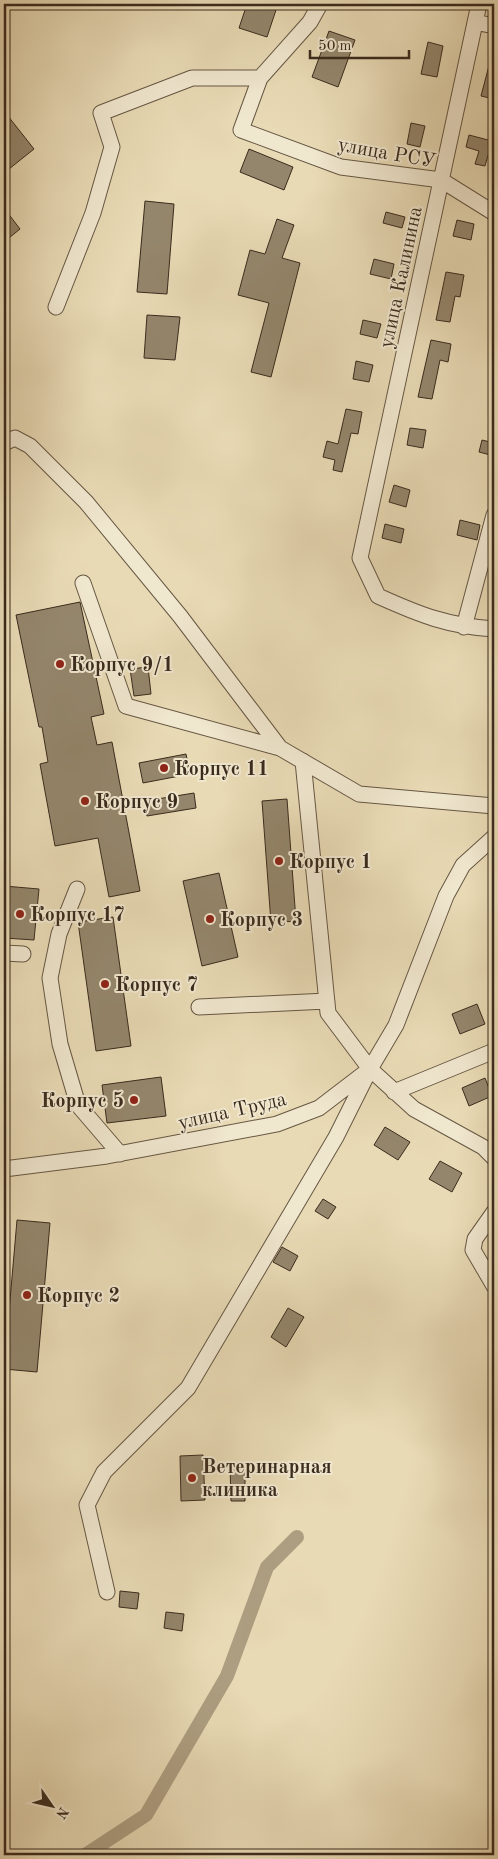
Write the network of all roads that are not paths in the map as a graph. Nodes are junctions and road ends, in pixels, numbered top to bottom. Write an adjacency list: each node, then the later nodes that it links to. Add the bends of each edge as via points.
1 (320, 4): 5 (street, via 310,22)
2 (479, 4): 3 (street, улица Калинина)
3 (475, 22): 4 (street); 6 (street, улица Калинина)
4 (494, 26)
5 (260, 78): 6 (street, улица РСУ, via 241,130 341,167); 8 (street, via 192,78 101,113 112,147 93,213)
6 (440, 180): 7 (street, улица РСУ); 12 (street, улица Калинина, via 360,558 378,596 419,615)
7 (494, 212)
8 (56, 308)
9 (4, 443): 14 (street, via 16,438 30,446 86,502 180,616)
10 (494, 515): 12 (street)
11 (83, 583): 14 (street, via 126,706)
12 (464, 627): 13 (street)
13 (494, 629)
14 (280, 748): 15 (street)
15 (303, 762): 16 (street, via 359,794); 21 (street)
16 (494, 806)
17 (494, 837): 24 (street, улица Труда, via 464,865 446,896 396,1025)
18 (77, 889): 26 (street, via 59,934 50,978 60,1044 78,1106)
19 (4, 953): 20 (street)
20 (23, 954)
21 (327, 1001): 22 (street); 24 (street, via 328,1013)
22 (199, 1007)
23 (494, 1051): 25 (street)
24 (370, 1070): 25 (street); 26 (street, улица Труда, via 319,1108 276,1124); 31 (street, via 336,1137 188,1388 104,1472 87,1504)
25 (394, 1092): 27 (street, via 414,1109 483,1147)
26 (120, 1154): 28 (street, улица Труда)
27 (494, 1158)
28 (4, 1170)
29 (494, 1212): 30 (street, via 475,1239 472,1250)
30 (494, 1286)
31 (107, 1592)

